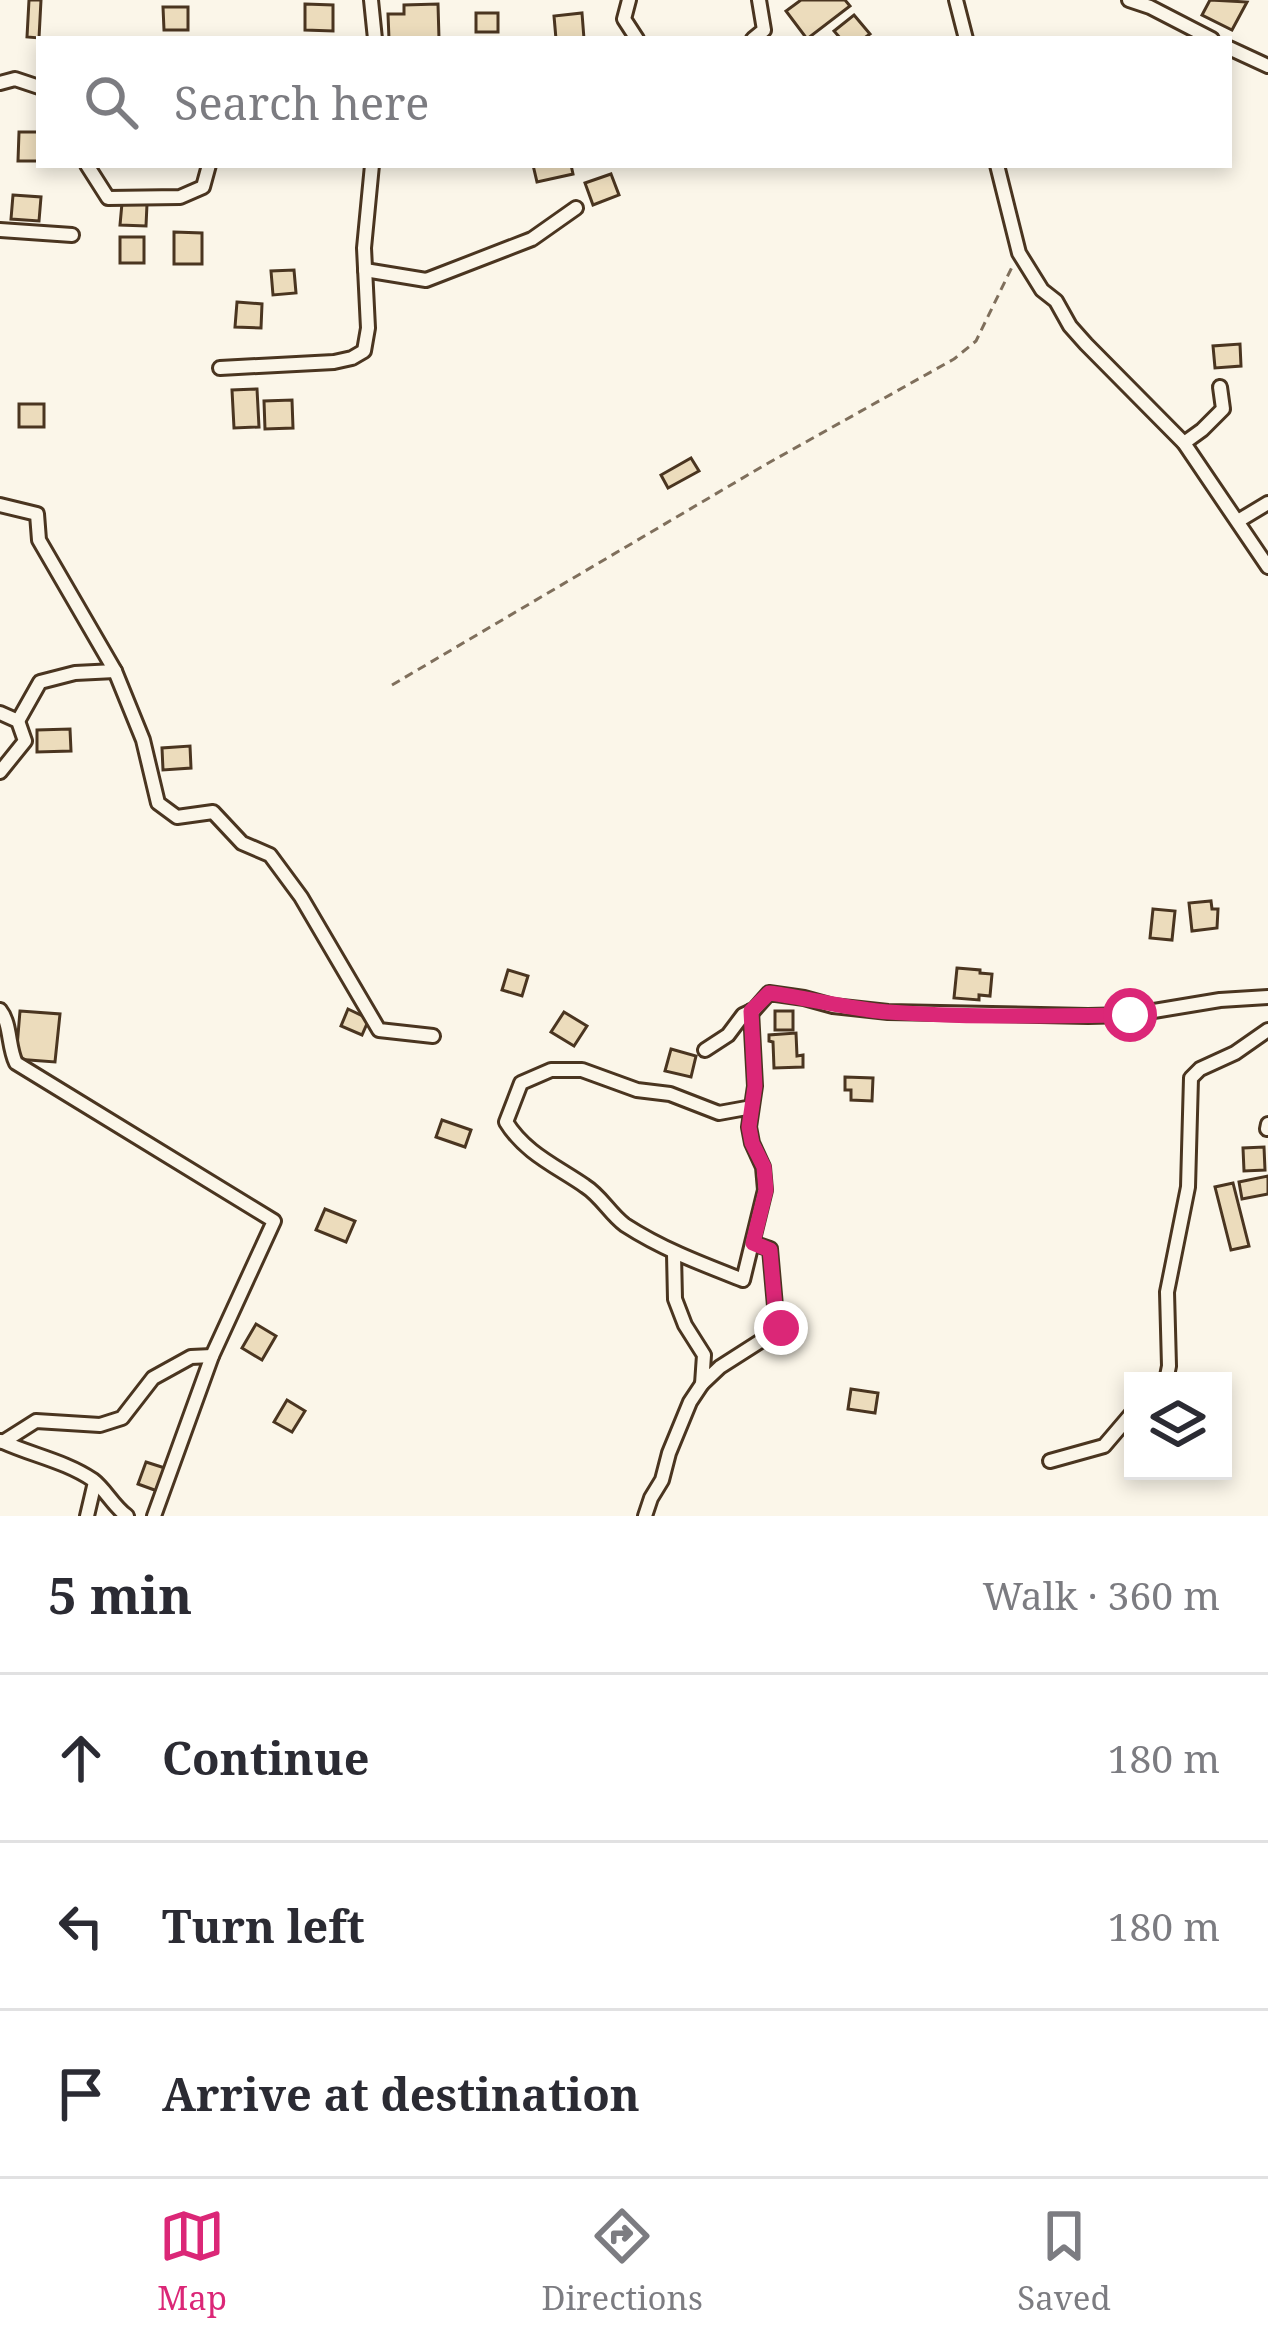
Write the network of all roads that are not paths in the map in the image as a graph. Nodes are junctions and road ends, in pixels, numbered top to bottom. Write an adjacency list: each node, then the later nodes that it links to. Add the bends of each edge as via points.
1 (371, 0): 6 (street)
2 (629, 0): 7 (street, via 624,19)
3 (759, 0): 8 (street, via 764,29)
4 (956, 0): 9 (street)
5 (1129, 0): 10 (street)
6 (375, 36)
7 (635, 36)
8 (756, 36)
9 (966, 36)
10 (1206, 36)
11 (1232, 49): 12 (street)
12 (1268, 66)
13 (0, 83): 14 (street)
14 (36, 86)
15 (89, 168): 16 (street, via 108,198 180,197 203,187)
16 (208, 168)
17 (372, 168): 22 (street)
18 (999, 168): 25 (street, via 1019,253 1042,290)
19 (576, 208): 22 (street, via 532,239 426,280)
20 (0, 230): 21 (street)
21 (73, 235)
22 (365, 270): 23 (street, via 364,351 334,362)
23 (220, 368)
24 (1220, 387): 25 (street, via 1223,409)
25 (1184, 443): 28 (street)
26 (1268, 502): 28 (street)
27 (0, 505): 30 (street, via 37,514 39,540)
28 (1238, 521): 29 (street)
29 (1268, 567)
30 (115, 671): 32 (street, via 40,682); 38 (street, via 158,803 177,817 213,812 242,843 270,855 379,1030)
31 (0, 713): 32 (street)
32 (18, 721): 33 (street, via 25,741)
33 (0, 772)
34 (1268, 997): 36 (street, via 1069,1016 888,1012 769,993)
35 (0, 1010): 43 (street, via 16,1063 274,1221)
36 (751, 1011): 39 (street); 40 (street)
37 (1268, 1030): 44 (street, via 1191,1078)
38 (433, 1036)
39 (705, 1050)
40 (752, 1108): 41 (street, via 749,1127 766,1190); 42 (street, via 719,1113 582,1070 551,1070 521,1083 506,1122 515,1136)
41 (753, 1243): 42 (street, via 743,1280); 45 (street, via 770,1250 781,1328)
42 (674, 1254): 45 (street, via 675,1299 704,1355)
43 (212, 1355): 47 (street, via 153,1378 122,1418 100,1425 36,1420); 53 (street)
44 (1167, 1372)
45 (702, 1384): 54 (street)
46 (1124, 1423): 48 (street, via 1104,1446)
47 (2, 1442): 49 (street)
48 (1050, 1461)
49 (95, 1481): 50 (street); 51 (street)
50 (113, 1510): 52 (street)
51 (87, 1516)
52 (127, 1516)
53 (154, 1516)
54 (645, 1516)

